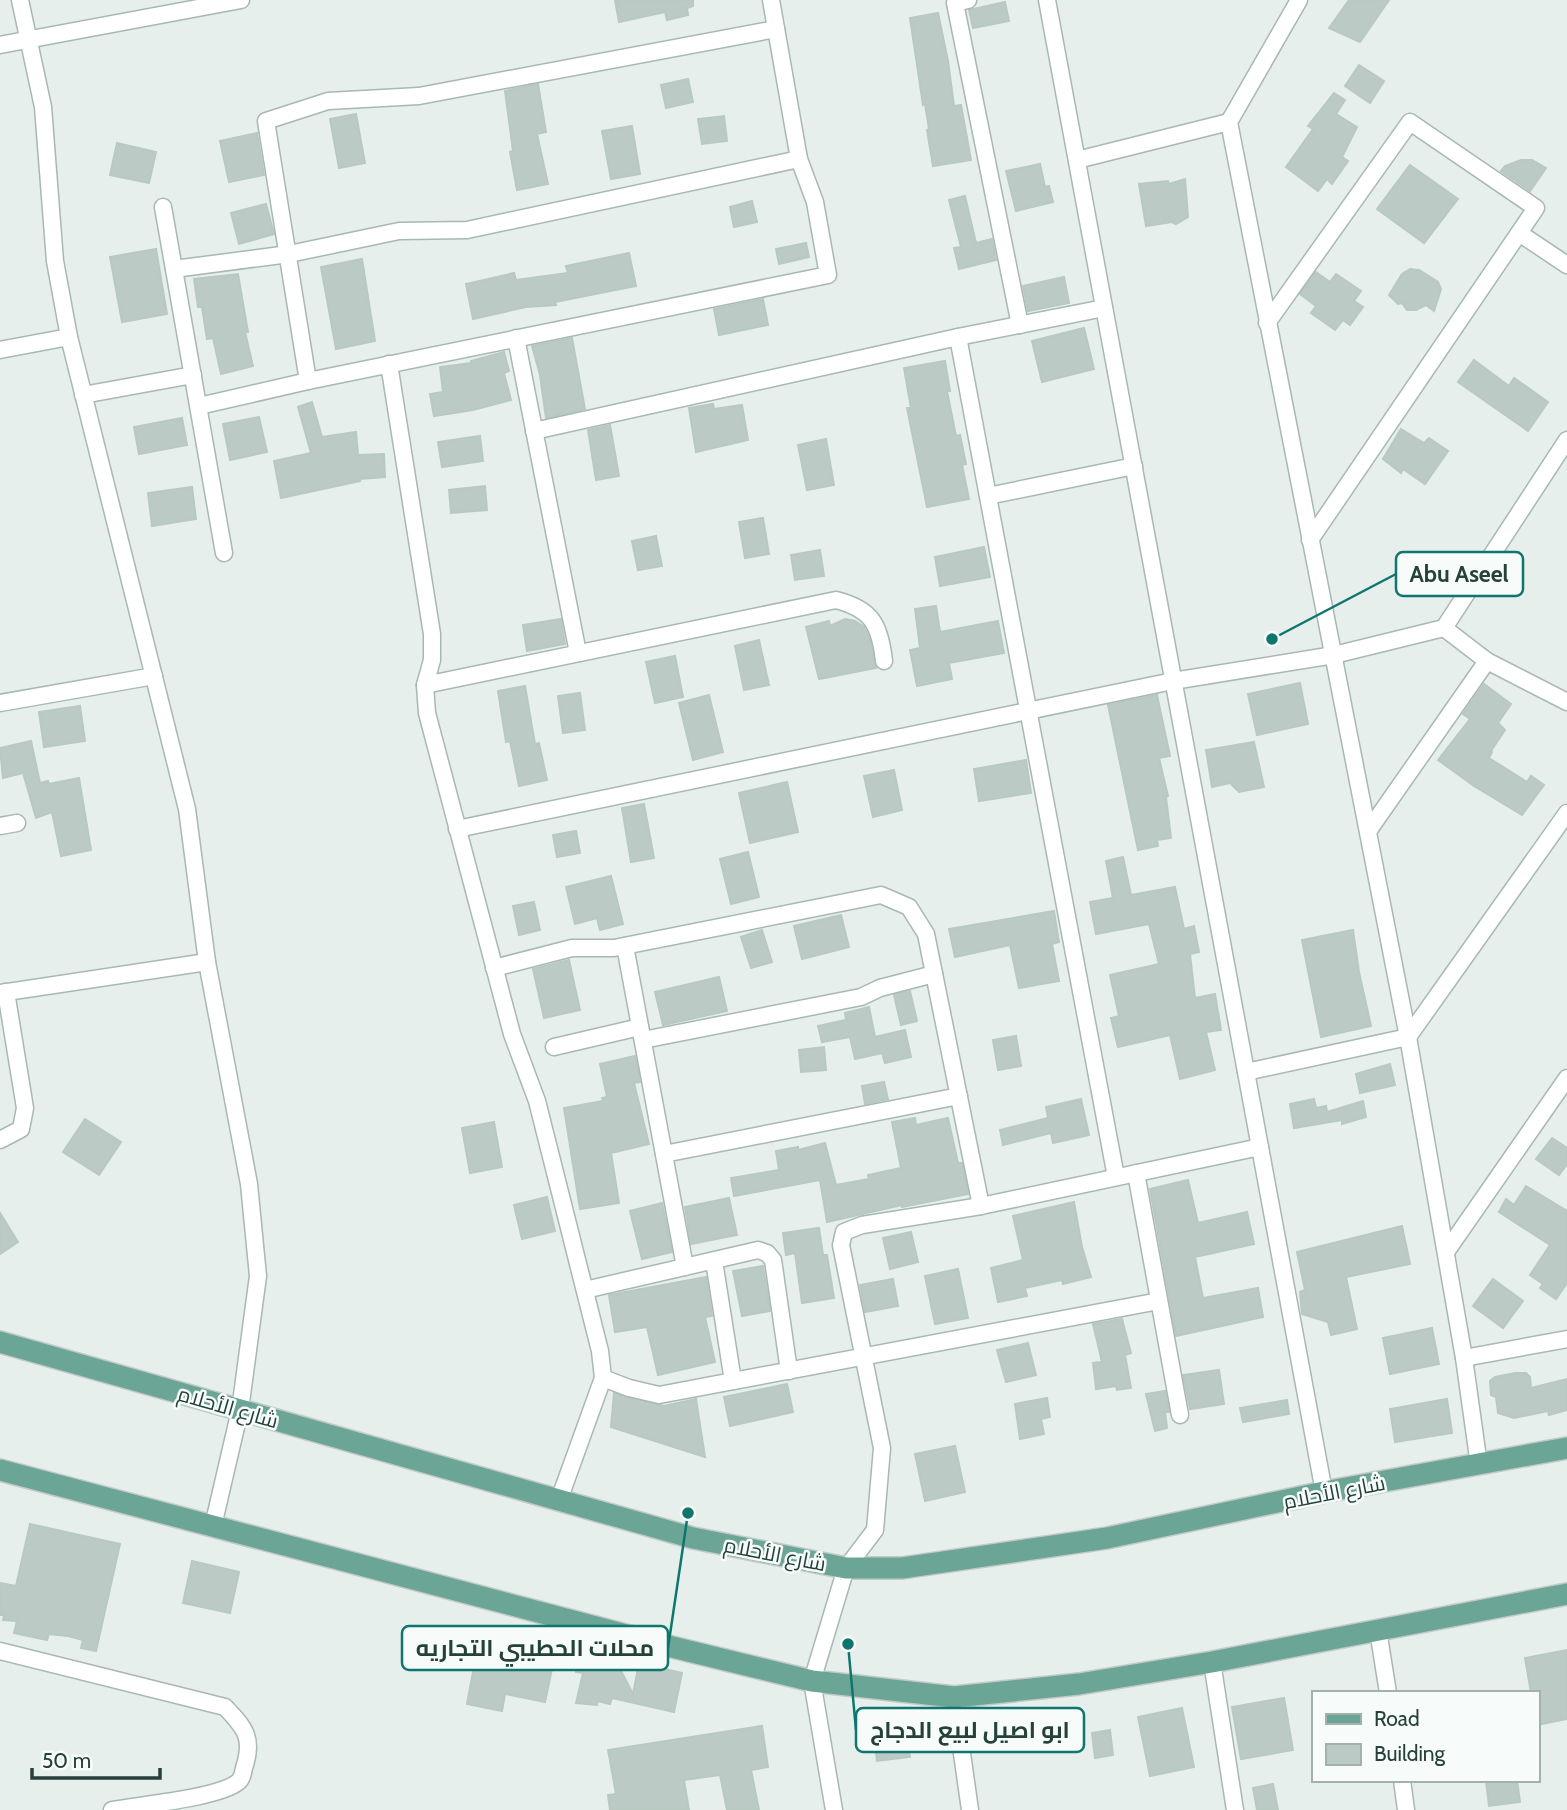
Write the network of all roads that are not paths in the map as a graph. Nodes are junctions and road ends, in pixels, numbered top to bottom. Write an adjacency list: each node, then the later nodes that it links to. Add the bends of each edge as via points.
1 (20, 0): 8 (street)
2 (241, 0): 8 (street)
3 (771, 0): 7 (street)
4 (968, 0): 20 (street, via 955,3)
5 (1047, 0): 12 (street)
6 (1299, 0): 10 (street)
7 (776, 29): 11 (street); 15 (street, via 419,96 328,101 266,121)
8 (27, 40): 9 (street); 21 (street, via 43,107 55,261)
9 (0, 45)
10 (1228, 122): 12 (street); 19 (street)
11 (799, 159): 15 (street, via 467,230 399,231); 23 (street, via 815,202 828,275)
12 (1077, 160): 18 (street)
13 (163, 207): 17 (street)
14 (1519, 233): 16 (street); 19 (street, via 1536,208 1410,122); 34 (street)
15 (289, 254): 17 (street); 27 (street)
16 (1567, 265)
17 (174, 269): 26 (street)
18 (1104, 308): 20 (street); 32 (street)
19 (1268, 323): 34 (street)
20 (1020, 325): 22 (street)
21 (69, 337): 24 (street); 28 (street)
22 (958, 337): 30 (street); 33 (street)
23 (516, 338): 25 (street); 30 (street)
24 (0, 350)
25 (389, 364): 27 (street); 43 (street, via 432,634 432,660)
26 (193, 375): 28 (street); 29 (street)
27 (309, 381): 29 (street)
28 (83, 395): 41 (street)
29 (198, 406): 35 (street)
30 (534, 431): 37 (street)
31 (1567, 440): 36 (street)
32 (1134, 466): 33 (street); 42 (street)
33 (988, 496): 46 (street)
34 (1310, 540): 38 (street)
35 (225, 553)
36 (1444, 628): 38 (street); 40 (street)
37 (578, 653): 39 (street, via 836,600 854,604 871,618 881,635); 43 (street)
38 (1334, 655): 42 (street); 51 (street)
39 (884, 661)
40 (1487, 662): 44 (street); 51 (street)
41 (154, 676): 45 (street); 53 (street, via 187,809)
42 (1173, 681): 46 (street); 60 (street)
43 (425, 685): 50 (street, via 427,713)
44 (1567, 702)
45 (0, 703)
46 (1028, 710): 50 (street); 67 (street)
47 (1567, 813): 58 (street)
48 (17, 823): 49 (street)
49 (0, 826)
50 (457, 829): 54 (street)
51 (1369, 830): 58 (street)
52 (625, 946): 54 (street, via 572,948); 55 (street, via 881,895 909,906 926,934); 57 (street)
53 (208, 962): 56 (street); 81 (street, via 248,1184 258,1276)
54 (495, 968): 72 (street, via 512,1034 537,1101)
55 (934, 974): 57 (street, via 862,997); 62 (street)
56 (3, 992): 63 (street, via 25,1108 21,1129)
57 (641, 1033): 59 (street); 65 (street)
58 (1408, 1037): 60 (street); 69 (street)
59 (554, 1047)
60 (1246, 1072): 64 (street)
61 (1567, 1078): 69 (street)
62 (959, 1096): 65 (street); 68 (street)
63 (0, 1140)
64 (1260, 1147): 66 (street); 86 (street)
65 (664, 1154): 71 (street)
66 (1136, 1173): 67 (street); 73 (street)
67 (1116, 1177): 68 (street)
68 (981, 1206): 76 (street, via 862,1225 844,1232 841,1245)
69 (1446, 1252): 77 (street)
70 (714, 1261): 71 (street); 78 (street, via 758,1250 774,1260); 80 (street)
71 (685, 1267): 72 (street)
72 (585, 1290): 79 (street)
73 (1159, 1301): 76 (street); 82 (street)
74 (1567, 1339): 77 (street)
75 (0, 1342): 81 (main road, شارع الأحلام)
76 (864, 1356): 78 (street); 89 (street, via 882,1448 875,1530)
77 (1464, 1358): 84 (street)
78 (789, 1371): 80 (street)
79 (603, 1378): 80 (street, via 659,1395); 87 (street)
80 (733, 1381)
81 (240, 1410): 87 (main road, شارع الأحلام); 88 (street)
82 (1180, 1415)
83 (1567, 1448): 84 (main road, شارع الأحلام)
84 (1479, 1465): 86 (main road, شارع الأحلام)
85 (0, 1470): 88 (main road)
86 (1324, 1492): 89 (main road, شارع الأحلام, via 1107,1538 902,1568)
87 (559, 1500): 89 (main road, شارع الأحلام, via 693,1538)
88 (213, 1526): 94 (main road)
89 (846, 1568): 94 (street)
90 (1567, 1594): 91 (main road)
91 (1378, 1630): 93 (main road); 95 (street)
92 (0, 1651): 98 (street, via 225,1707 240,1723 249,1740 248,1758 240,1780 230,1787)
93 (1212, 1662): 96 (main road, via 1079,1684); 101 (street)
94 (811, 1681): 96 (main road); 99 (street)
95 (1388, 1691)
96 (954, 1697): 100 (street)
97 (1402, 1782): 102 (street)
98 (112, 1810)
99 (834, 1810)
100 (970, 1810)
101 (1235, 1810)
102 (1406, 1810)

